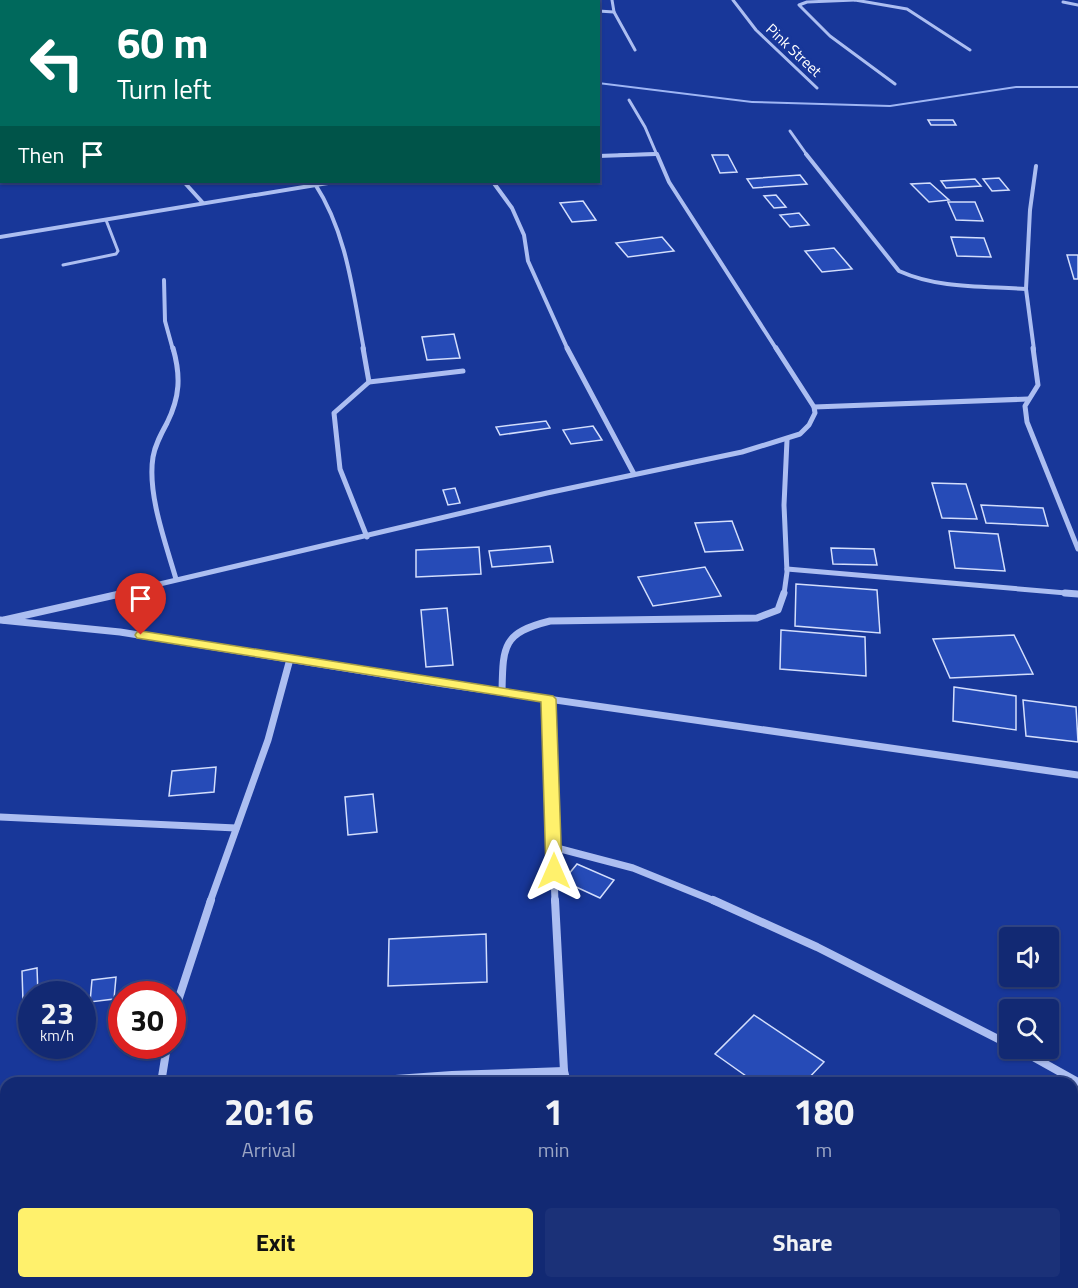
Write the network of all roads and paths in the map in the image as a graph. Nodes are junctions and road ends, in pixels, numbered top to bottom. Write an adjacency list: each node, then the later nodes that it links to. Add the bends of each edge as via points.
1 (612, 0): 7 (street)
2 (733, 0): 11 (street, Pink Street, via 756,30)
3 (855, 0): 9 (street, via 907,9); 10 (street, via 799,5 830,36)
4 (1063, 2): 5 (street)
5 (1078, 5)
6 (600, 11): 7 (street)
7 (614, 12): 8 (street)
8 (634, 50)
9 (970, 50)
10 (895, 84)
11 (817, 88)
12 (630, 100): 14 (street)
13 (790, 131): 26 (street, via 898,271 930,282)
14 (656, 154): 15 (street); 30 (street, via 669,182)
15 (600, 156)
16 (1036, 166): 26 (street)
17 (185, 183): 21 (street)
18 (324, 183): 20 (street)
19 (494, 183): 32 (street, via 512,208 524,235 528,261 574,364)
20 (315, 184): 21 (street); 28 (street, via 328,204 344,250)
21 (203, 203): 22 (street)
22 (106, 220): 23 (street); 24 (lane, via 116,254)
23 (0, 237)
24 (63, 265)
25 (164, 280): 36 (street, via 165,324 176,356 179,387 175,408 153,456 150,475)
26 (1026, 289): 29 (street, via 1038,377 1035,392)
27 (463, 371): 28 (street)
28 (369, 382): 33 (street, via 334,413 340,469)
29 (1028, 399): 30 (street); 34 (street, via 1027,422)
30 (814, 407): 31 (street, via 809,425)
31 (787, 440): 32 (street); 35 (street)
32 (634, 474): 33 (street)
33 (367, 537): 36 (street)
34 (1078, 549)
35 (787, 569): 37 (street); 40 (street, via 778,610 757,618 532,624 515,632 508,641 503,656)
36 (176, 579): 38 (street)
37 (1078, 594)
38 (2, 620): 39 (street, via 120,632)
39 (290, 659): 40 (street); 44 (street, via 268,740)
40 (502, 692): 41 (street)
41 (548, 699): 42 (street); 45 (street)
42 (1078, 775)
43 (0, 817): 44 (street)
44 (236, 828): 46 (street)
45 (553, 847): 47 (street, via 633,868 742,912); 50 (street)
46 (184, 981)
47 (999, 1039)
48 (165, 1059): 51 (street)
49 (1037, 1059): 54 (street)
50 (564, 1071): 52 (street); 53 (street)
51 (162, 1077)
52 (424, 1077)
53 (566, 1077)
54 (1069, 1077)

